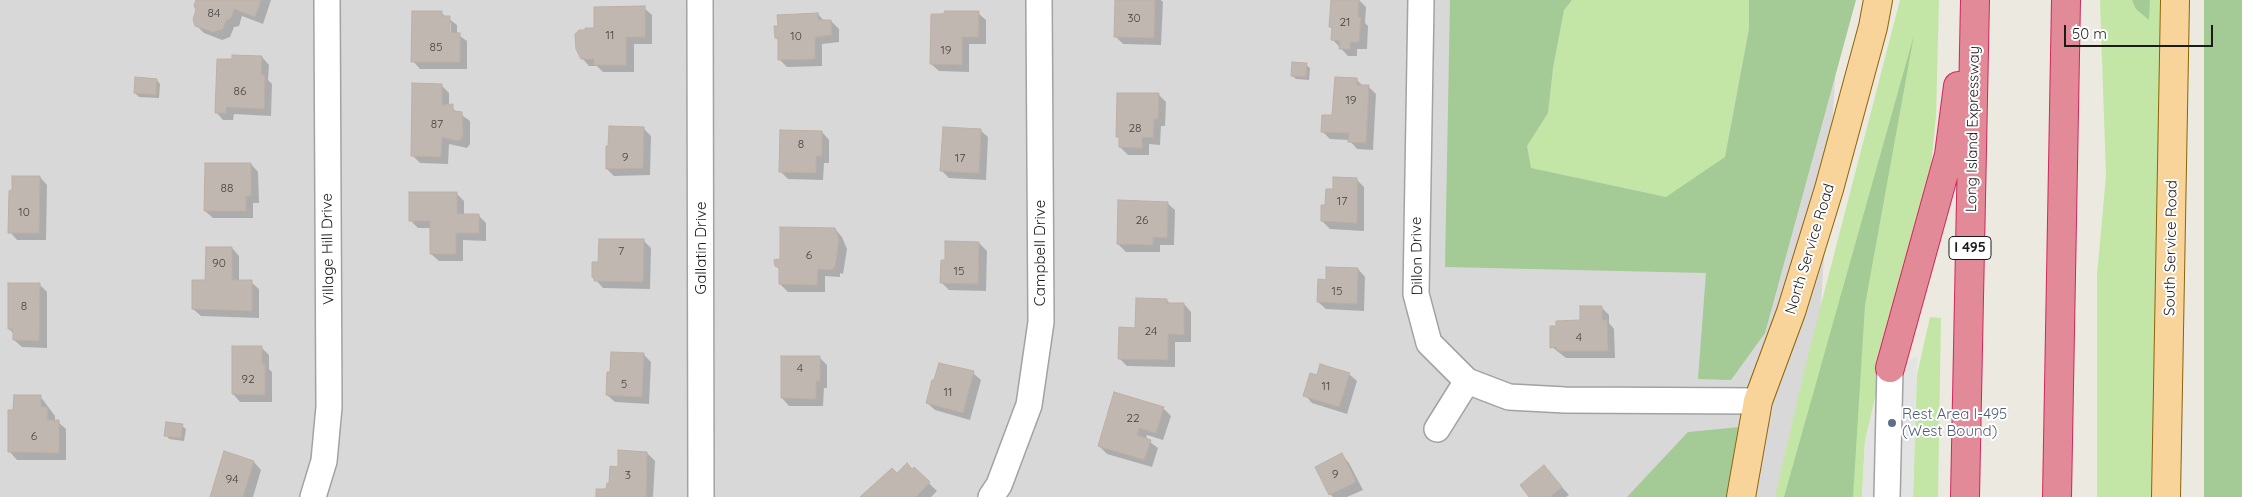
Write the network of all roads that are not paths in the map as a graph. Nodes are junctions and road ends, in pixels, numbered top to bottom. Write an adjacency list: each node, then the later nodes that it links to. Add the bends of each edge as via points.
1 (327, 0): 14 (street, Village Hill Drive, via 329,407 324,461)
2 (700, 0): 15 (street, Gallatin Drive)
3 (1039, 0): 16 (street, Campbell Drive, via 1041,322 1029,405 999,485)
4 (1421, 0): 11 (street, Dillon Drive, via 1416,294 1429,343)
5 (1878, 0): 12 (main road, North Service Road, via 1829,188 1791,312)
6 (1970, 0): 10 (highway, via 1949,155)
7 (1975, 0): 19 (highway, Long Island Expressway / I 495)
8 (2066, 0): 20 (highway)
9 (2175, 0): 21 (main road, South Service Road)
10 (1890, 368): 18 (street)
11 (1467, 381): 12 (street, Dillon Drive, via 1509,397); 13 (street)
12 (1758, 402): 17 (main road, North Service Road)
13 (1437, 429)
14 (313, 497)
15 (701, 497)
16 (991, 497)
17 (1741, 497)
18 (1887, 497)
19 (1965, 497)
20 (2057, 497)
21 (2166, 497)

